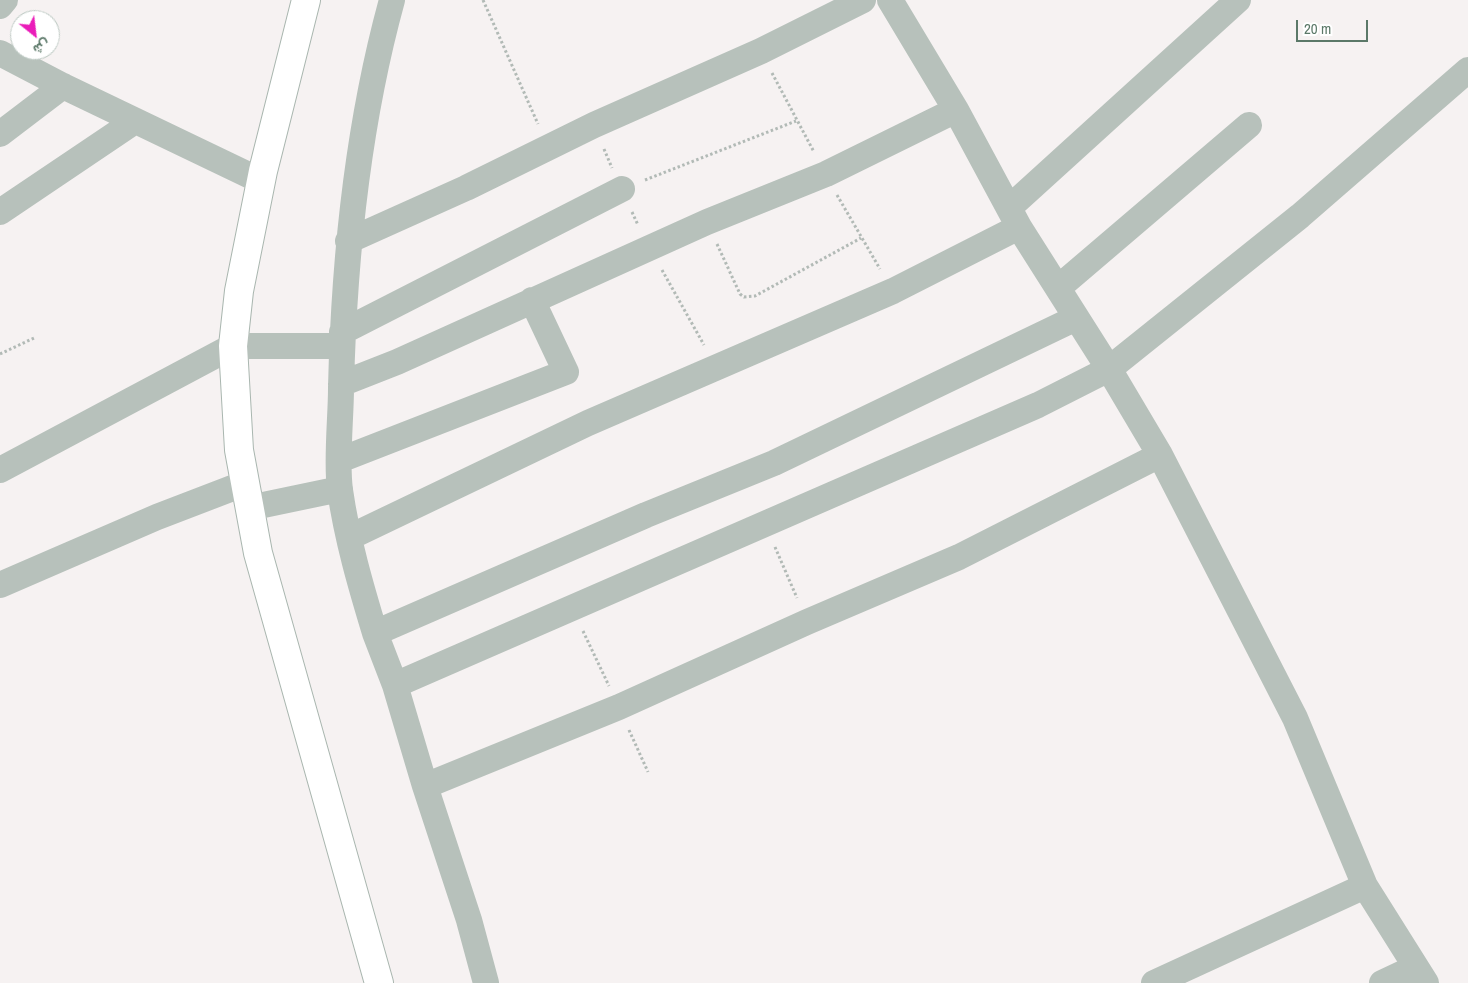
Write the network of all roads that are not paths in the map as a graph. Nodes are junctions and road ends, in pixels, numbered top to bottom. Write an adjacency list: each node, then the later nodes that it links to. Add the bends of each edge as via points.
1 (5, 0): 7 (street)
2 (306, 0): 15 (main road)
3 (392, 0): 19 (street, via 364,125)
4 (864, 0): 19 (street, via 761,51 594,125)
5 (890, 0): 11 (street)
6 (1238, 0): 18 (street)
7 (0, 6)
8 (0, 53): 10 (street)
9 (1468, 70): 25 (street, via 1300,216)
10 (63, 86): 12 (street); 14 (street)
11 (956, 110): 18 (street); 21 (street, via 826,174 707,222)
12 (135, 121): 15 (street); 17 (street)
13 (1249, 125): 20 (street)
14 (0, 134)
15 (261, 181): 24 (main road, via 239,291)
16 (622, 189): 23 (street)
17 (0, 212)
18 (1014, 218): 20 (street); 32 (street, via 893,291 588,423)
19 (348, 241): 23 (street)
20 (1058, 288): 22 (street)
21 (532, 300): 26 (street); 28 (street, via 566,372)
22 (1076, 318): 25 (street); 34 (street, via 774,463)
23 (342, 339): 24 (street); 26 (street)
24 (233, 346): 29 (street); 31 (main road, via 238,450)
25 (1109, 369): 27 (street); 35 (street, via 1038,405)
26 (341, 384): 28 (street)
27 (1160, 455): 36 (street, via 959,557 619,707); 37 (street, via 1294,718)
28 (340, 460): 30 (street)
29 (0, 470)
30 (340, 489): 31 (street); 32 (street)
31 (246, 496): 33 (street, via 157,517); 39 (main road, via 258,553)
32 (350, 537): 34 (street)
33 (0, 585)
34 (375, 633): 35 (street)
35 (395, 685): 36 (street)
36 (425, 786): 40 (street)
37 (1365, 886): 38 (street); 41 (street)
38 (1421, 975): 42 (street)
39 (379, 983)
40 (486, 983)
41 (1154, 983)
42 (1382, 983)

